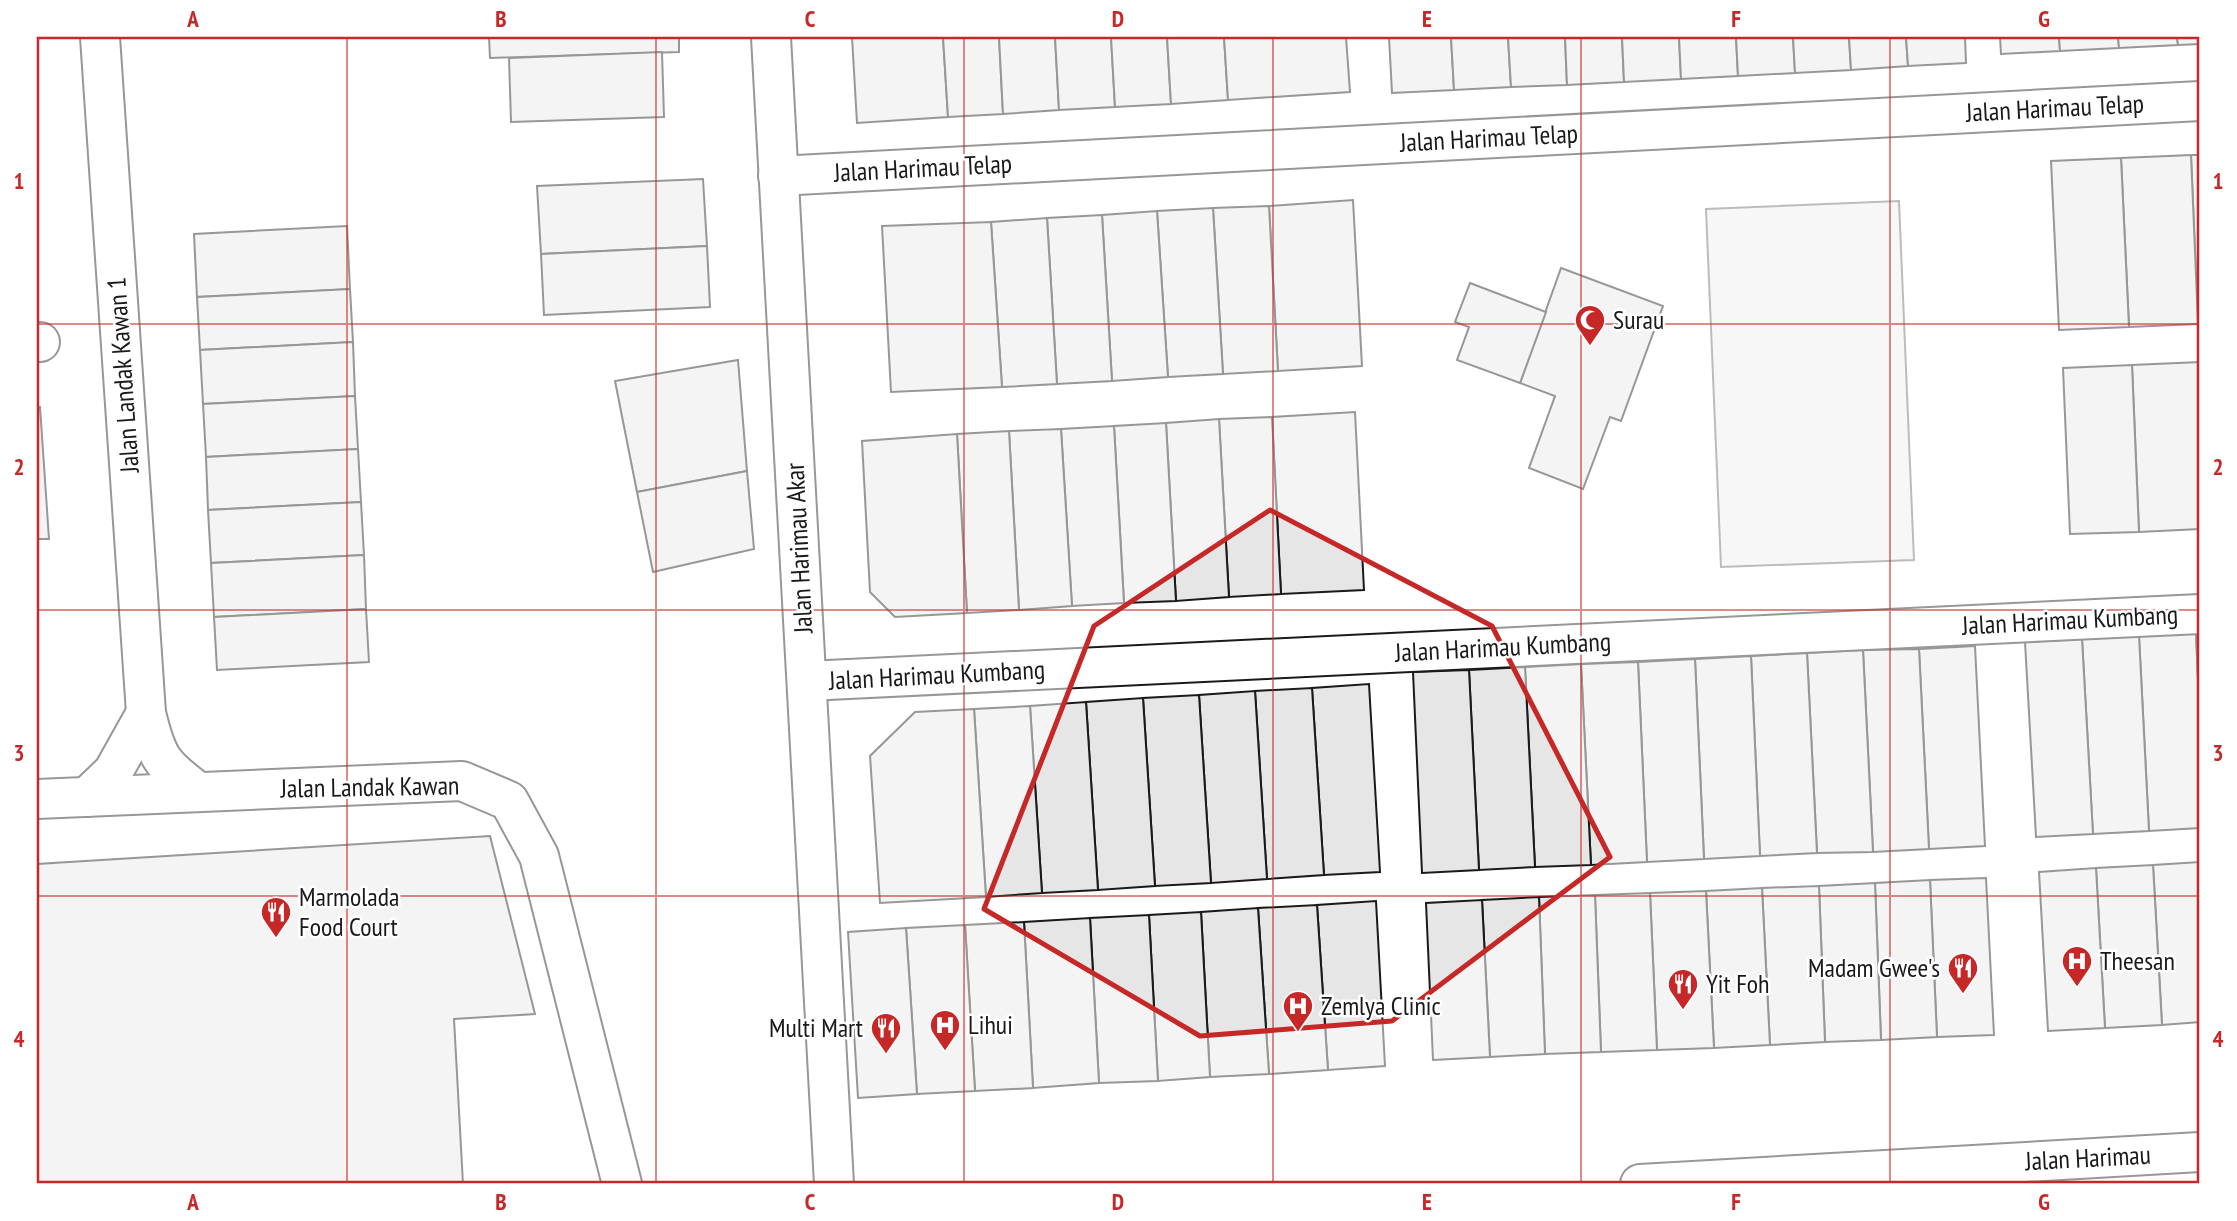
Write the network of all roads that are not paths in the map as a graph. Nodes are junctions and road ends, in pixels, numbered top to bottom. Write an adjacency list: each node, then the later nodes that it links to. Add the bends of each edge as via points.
1 (100, 37): 7 (street, Jalan Landak Kawan 1)
2 (771, 37): 4 (street, Jalan Harimau Akar)
3 (2200, 101): 4 (street, Jalan Harimau Telap)
4 (778, 176): 6 (street, Jalan Harimau Akar)
5 (2200, 614): 6 (street, Jalan Harimau Kumbang)
6 (807, 681): 13 (street, Jalan Harimau Akar)
7 (146, 713): 8 (street, Jalan Landak Kawan 1, via 155,750 170,770); 9 (street, via 113,772)
8 (198, 792): 9 (street, Jalan Landak Kawan); 12 (street, Jalan Landak Kawan, via 462,781 509,801 539,856)
9 (87, 797): 10 (street, Jalan Landak Kawan)
10 (37, 799)
11 (2200, 1152): 14 (street, Jalan Harimau)
12 (622, 1184)
13 (834, 1184)
14 (1640, 1184)

